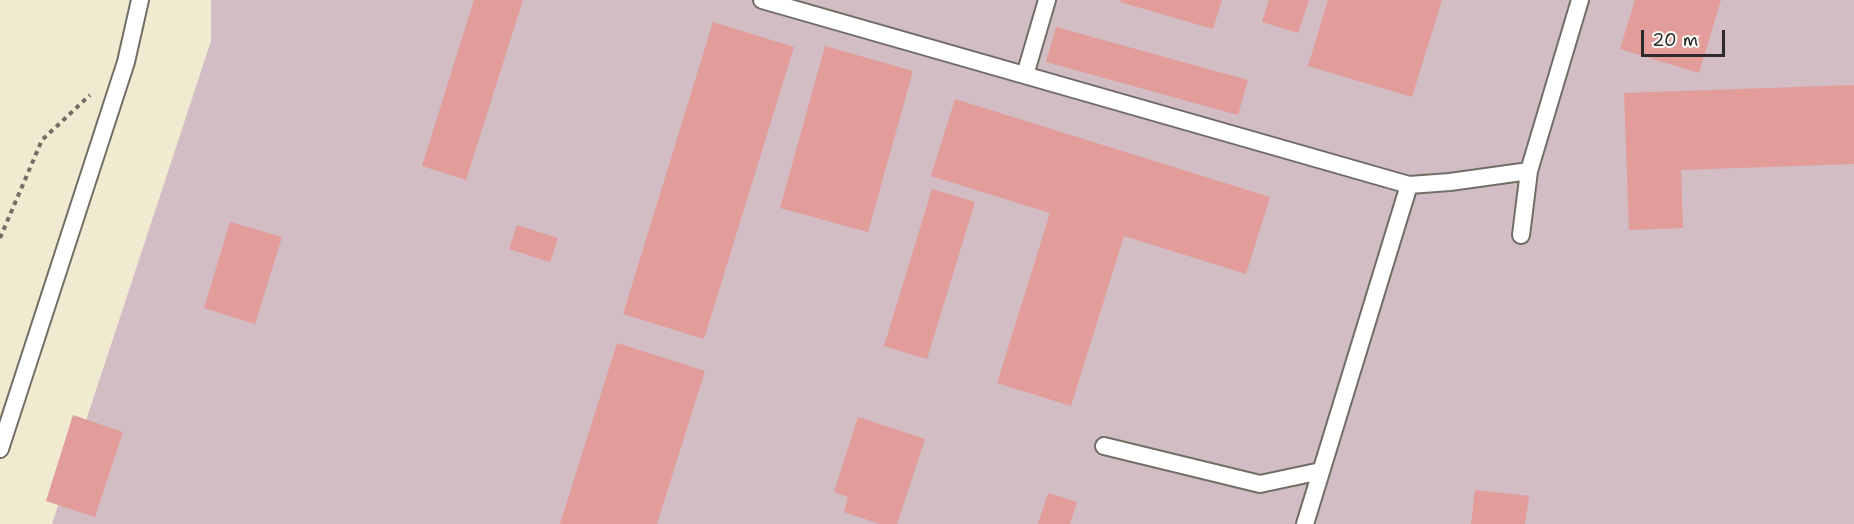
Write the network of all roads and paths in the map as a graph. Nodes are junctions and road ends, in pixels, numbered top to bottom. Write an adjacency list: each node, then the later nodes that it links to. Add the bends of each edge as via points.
1 (141, 0): 12 (lane, via 126,62)
2 (762, 0): 5 (lane)
3 (1047, 0): 5 (lane)
4 (1580, 0): 7 (lane)
5 (1025, 75): 8 (lane)
6 (92, 93): 10 (path, via 42,140)
7 (1529, 171): 8 (lane); 9 (lane)
8 (1408, 184): 13 (lane)
9 (1521, 235)
10 (0, 238)
11 (1104, 446): 13 (lane, via 1260,484)
12 (0, 449)
13 (1321, 471): 14 (lane)
14 (1305, 524)

